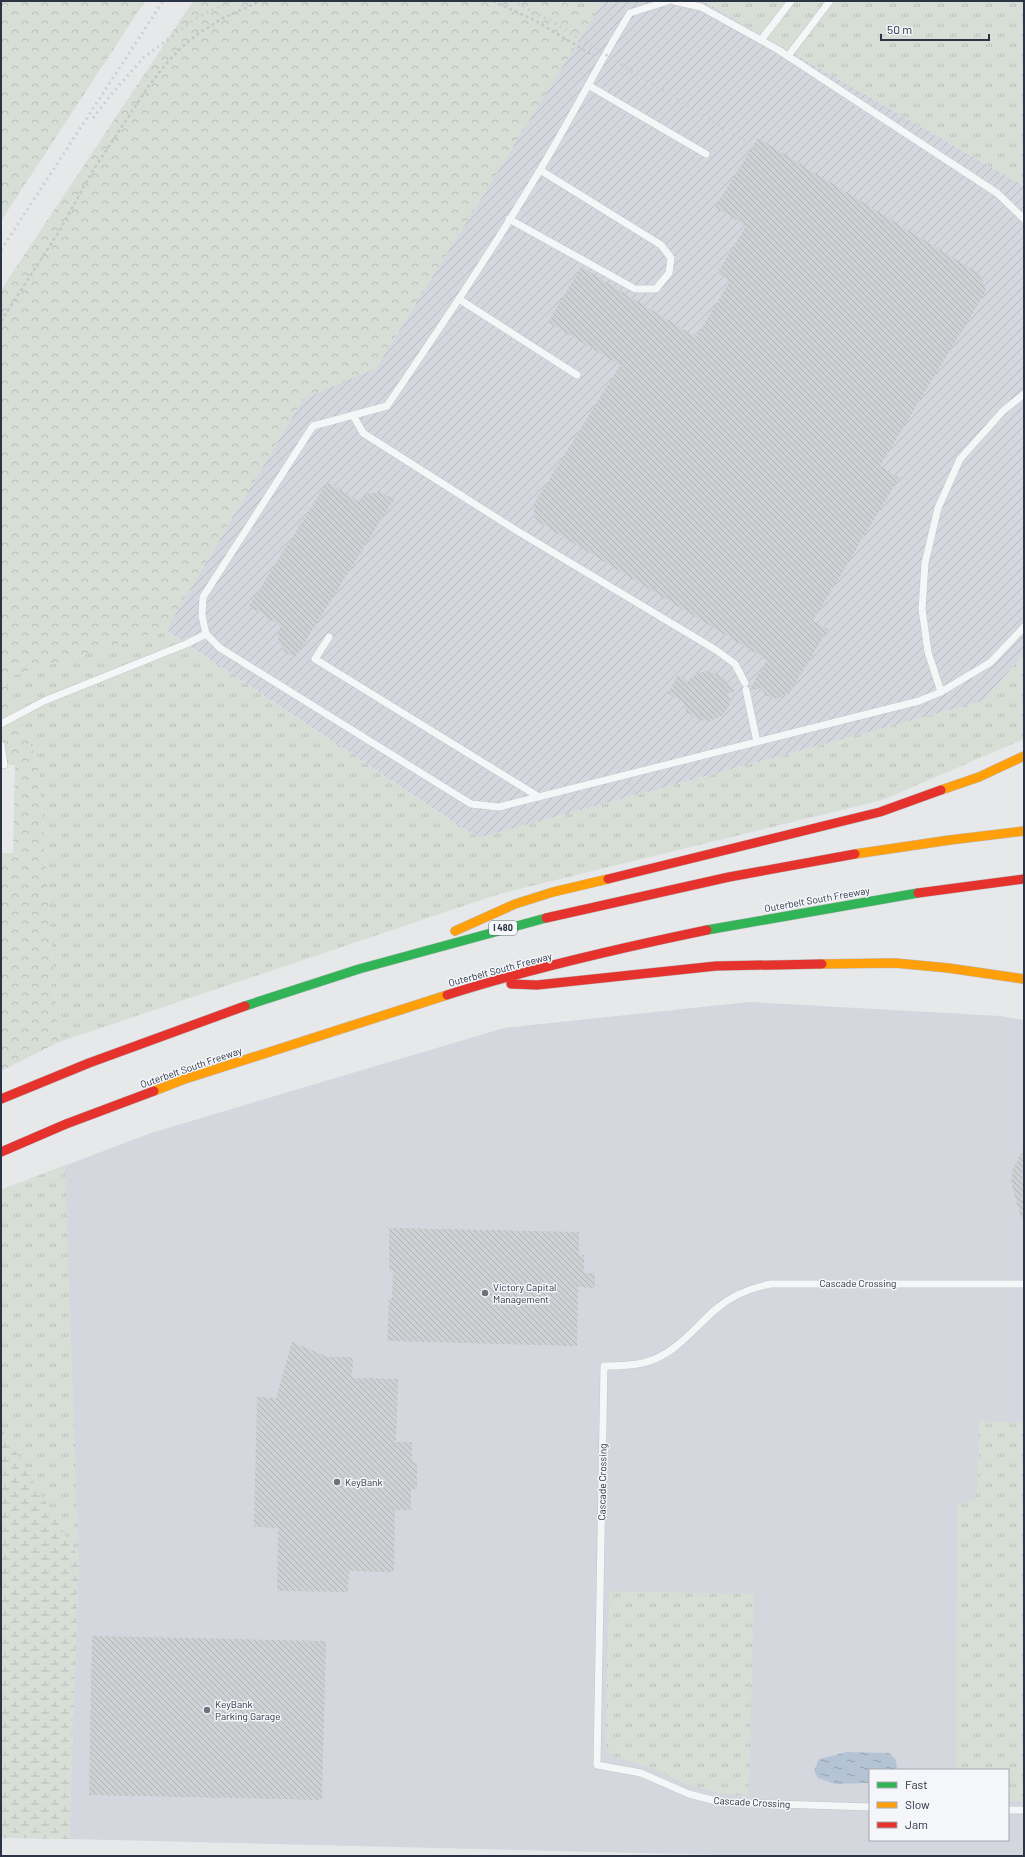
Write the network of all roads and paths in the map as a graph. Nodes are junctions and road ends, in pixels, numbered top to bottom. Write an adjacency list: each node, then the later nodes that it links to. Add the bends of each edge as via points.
1 (260, 1): 7 (path)
2 (493, 1): 10 (path, via 534,20)
3 (668, 1): 10 (lane, via 630,13)
4 (674, 1): 8 (lane, via 701,7)
5 (791, 1): 8 (lane)
6 (830, 1): 9 (lane)
7 (253, 2): 17 (path, via 199,33 165,64 92,172 60,230)
8 (761, 40): 9 (lane)
9 (788, 56): 15 (lane, via 997,193)
10 (601, 60): 11 (lane)
11 (588, 85): 12 (lane); 13 (lane)
12 (706, 154)
13 (540, 170): 14 (lane); 14 (lane, via 661,245 671,258 669,273 656,289 635,289)
14 (509, 219): 16 (lane)
15 (1024, 219)
16 (458, 299): 18 (lane); 20 (lane, via 386,406)
17 (1, 321)
18 (577, 375)
19 (1024, 394): 26 (lane, via 1003,411 960,459 938,508 926,563 922,609 928,652)
20 (353, 415): 22 (lane, via 313,426 203,598 202,616); 24 (lane, via 363,433 514,529 716,650 735,664)
21 (1024, 627): 26 (lane, via 991,662)
22 (206, 634): 27 (lane, via 44,701); 32 (lane, via 220,648 471,804 498,807)
23 (329, 637): 32 (lane, via 315,659)
24 (745, 683)
25 (746, 690): 28 (lane)
26 (941, 692): 28 (lane, via 919,701)
27 (1, 724)
28 (757, 742): 32 (lane)
29 (1, 745): 31 (lane)
30 (1024, 756): 35 (highway, via 972,780 880,812 553,892 489,914)
31 (4, 764)
32 (539, 797)
33 (1024, 831): 35 (highway, I 480, via 907,846 713,880 544,918)
34 (1024, 879): 37 (highway, Outerbelt South Freeway, via 917,893 738,924 645,943)
35 (408, 954): 38 (highway, I 480, via 156,1037)
36 (1024, 979): 37 (highway, via 895,963 716,966 537,985 506,984)
37 (495, 980): 39 (highway, Outerbelt South Freeway, via 182,1080)
38 (1, 1099)
39 (1, 1152)
40 (1024, 1284): 41 (lane, Cascade Crossing, via 771,1284 754,1287 717,1308 680,1344 663,1354 644,1363 604,1366 598,1765 640,1773 689,1794 720,1802)
41 (869, 1807)
42 (1009, 1810): 43 (lane)
43 (1024, 1810)

